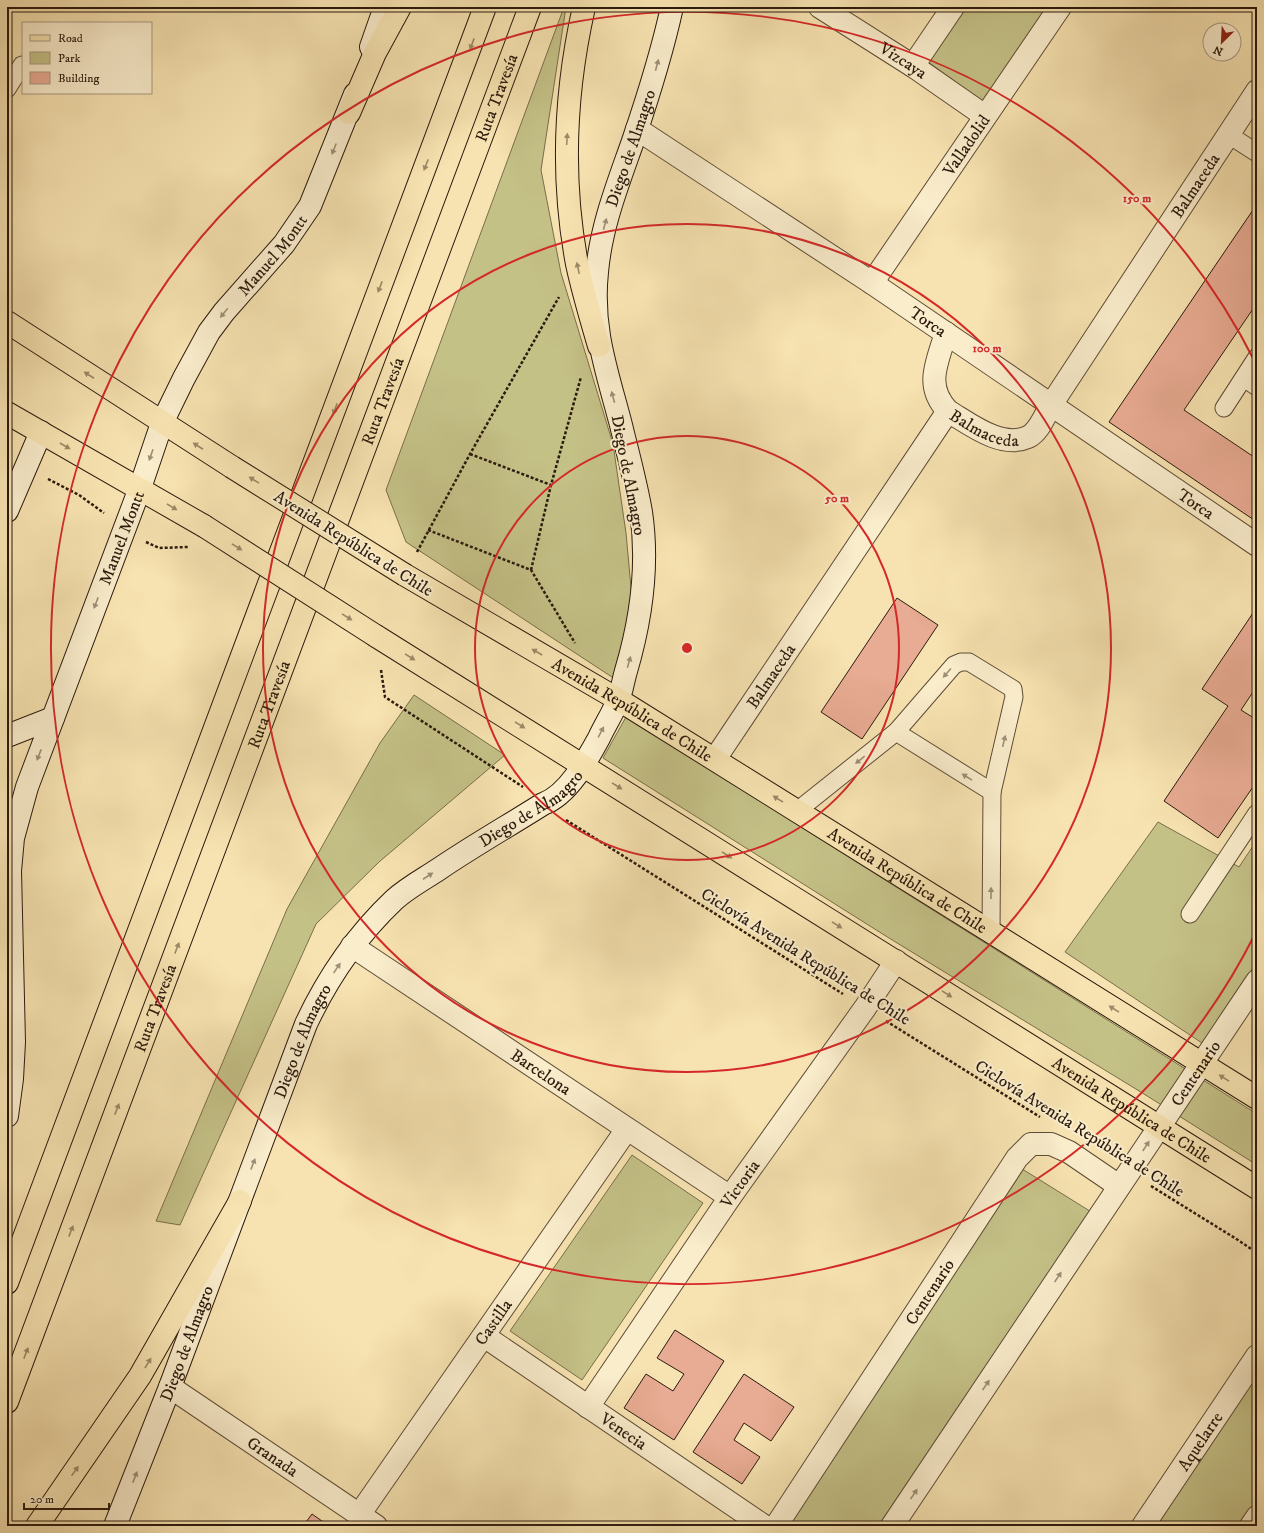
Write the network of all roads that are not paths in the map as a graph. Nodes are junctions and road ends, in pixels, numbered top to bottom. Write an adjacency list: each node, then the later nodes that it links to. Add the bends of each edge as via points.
1 (385, 7): 14 (street, Manuel Montt)
2 (400, 7): 14 (main road)
3 (485, 7): 58 (main road, one-way to 58)
4 (530, 7): 62 (main road, Ruta Travesía, one-way to 4)
5 (584, 7): 22 (main road, one-way to 5, via 578,264 567,188 573,65)
6 (672, 7): 16 (street, Diego de Almagro, one-way to 6, via 653,82)
7 (820, 7): 11 (street, Vizcaya)
8 (953, 7): 11 (street)
9 (1060, 7): 15 (street, Valladolid)
10 (22, 65): 12 (lane)
11 (913, 66): 15 (street, Vizcaya)
12 (7, 89)
13 (1257, 91): 17 (street, Balmaceda)
14 (348, 112): 29 (street, Manuel Montt, one-way to 29, via 310,206 284,244 209,332)
15 (985, 116): 19 (street, Valladolid)
16 (637, 129): 19 (street, Torca); 22 (street, Diego de Almagro, one-way to 16, via 595,296 602,238)
17 (1229, 135): 18 (lane); 25 (street, Balmaceda)
18 (1257, 153)
19 (872, 283): 21 (street, Torca)
20 (7, 322): 29 (main road, Avenida República de Chile, one-way to 20)
21 (946, 333): 25 (street, Torca); 27 (street, via 936,366 934,388 938,401)
22 (599, 346): 34 (street, Diego de Almagro, one-way to 22, via 636,638 642,595 644,551 641,513 633,476)
23 (1257, 357): 24 (lane)
24 (1250, 382): 26 (lane)
25 (1051, 405): 27 (street, Balmaceda, via 1038,427 1028,437 1011,440 989,435); 33 (street, Torca)
26 (1224, 408)
27 (948, 411): 38 (street, Balmaceda)
28 (7, 413): 30 (main road, Avenida República de Chile)
29 (162, 423): 31 (street, Manuel Montt, one-way to 31); 34 (main road, Avenida República de Chile, one-way to 29, bridge, via 405,575)
30 (41, 432): 31 (main road, Avenida República de Chile, one-way to 31); 32 (street)
31 (140, 488): 35 (street, Manuel Montt, one-way to 35); 39 (main road, Avenida República de Chile, one-way to 39, bridge)
32 (7, 511)
33 (1257, 546)
34 (619, 700): 38 (main road, Avenida República de Chile); 39 (street, Diego de Almagro, one-way to 34)
35 (53, 718): 37 (street); 43 (street, Manuel Montt, one-way to 43, via 19,812)
36 (896, 732): 40 (lane, one-way to 36); 40 (lane, one-way to 36, via 1013,704 1013,689 969,662 961,662 954,665); 41 (lane, one-way to 41)
37 (7, 736)
38 (715, 759): 41 (main road, Avenida República de Chile, one-way to 38)
39 (584, 765): 46 (street, Diego de Almagro, one-way to 39, via 395,899 449,862 549,802); 47 (main road, Avenida República de Chile, one-way to 47)
40 (992, 792): 45 (lane, one-way to 40)
41 (797, 811): 45 (main road, Avenida República de Chile)
42 (1257, 813): 44 (lane)
43 (8, 902): 51 (street, Manuel Montt, via 14,1042)
44 (1190, 914)
45 (991, 932): 49 (main road, Avenida República de Chile, one-way to 45)
46 (352, 946): 53 (street, Barcelona); 57 (street, Diego de Almagro, one-way to 46, via 306,1024 319,996)
47 (896, 961): 52 (main road, Avenida República de Chile, one-way to 52); 56 (street, Victoria)
48 (1257, 981): 49 (street, Centenario)
49 (1202, 1064): 50 (main road, Avenida República de Chile, one-way to 49); 52 (street, Centenario)
50 (1257, 1098)
51 (7, 1116)
52 (1159, 1126): 54 (street, Centenario, one-way to 52); 55 (main road, Avenida República de Chile)
53 (627, 1129): 56 (street, Barcelona); 59 (street, Castilla)
54 (1124, 1179): 69 (street, Centenario, via 1051,1144 1031,1144 1017,1158); 70 (street, Centenario, one-way to 54)
55 (1257, 1188)
56 (730, 1197): 63 (street, Victoria)
57 (240, 1201): 61 (street, Diego de Almagro); 66 (main road, one-way to 57, via 140,1376)
58 (7, 1283)
59 (484, 1336): 63 (street, Venecia); 65 (street, Castilla)
60 (1257, 1356): 71 (street, Aquelarre)
61 (170, 1387): 65 (street, Granada); 67 (street, Diego de Almagro, one-way to 61)
62 (7, 1402)
63 (588, 1407): 68 (street, Venecia)
64 (1257, 1517): 72 (street)
65 (368, 1520)
66 (37, 1526)
67 (115, 1526)
68 (764, 1526)
69 (776, 1526)
70 (892, 1526)
71 (1143, 1526)
72 (1251, 1526)

